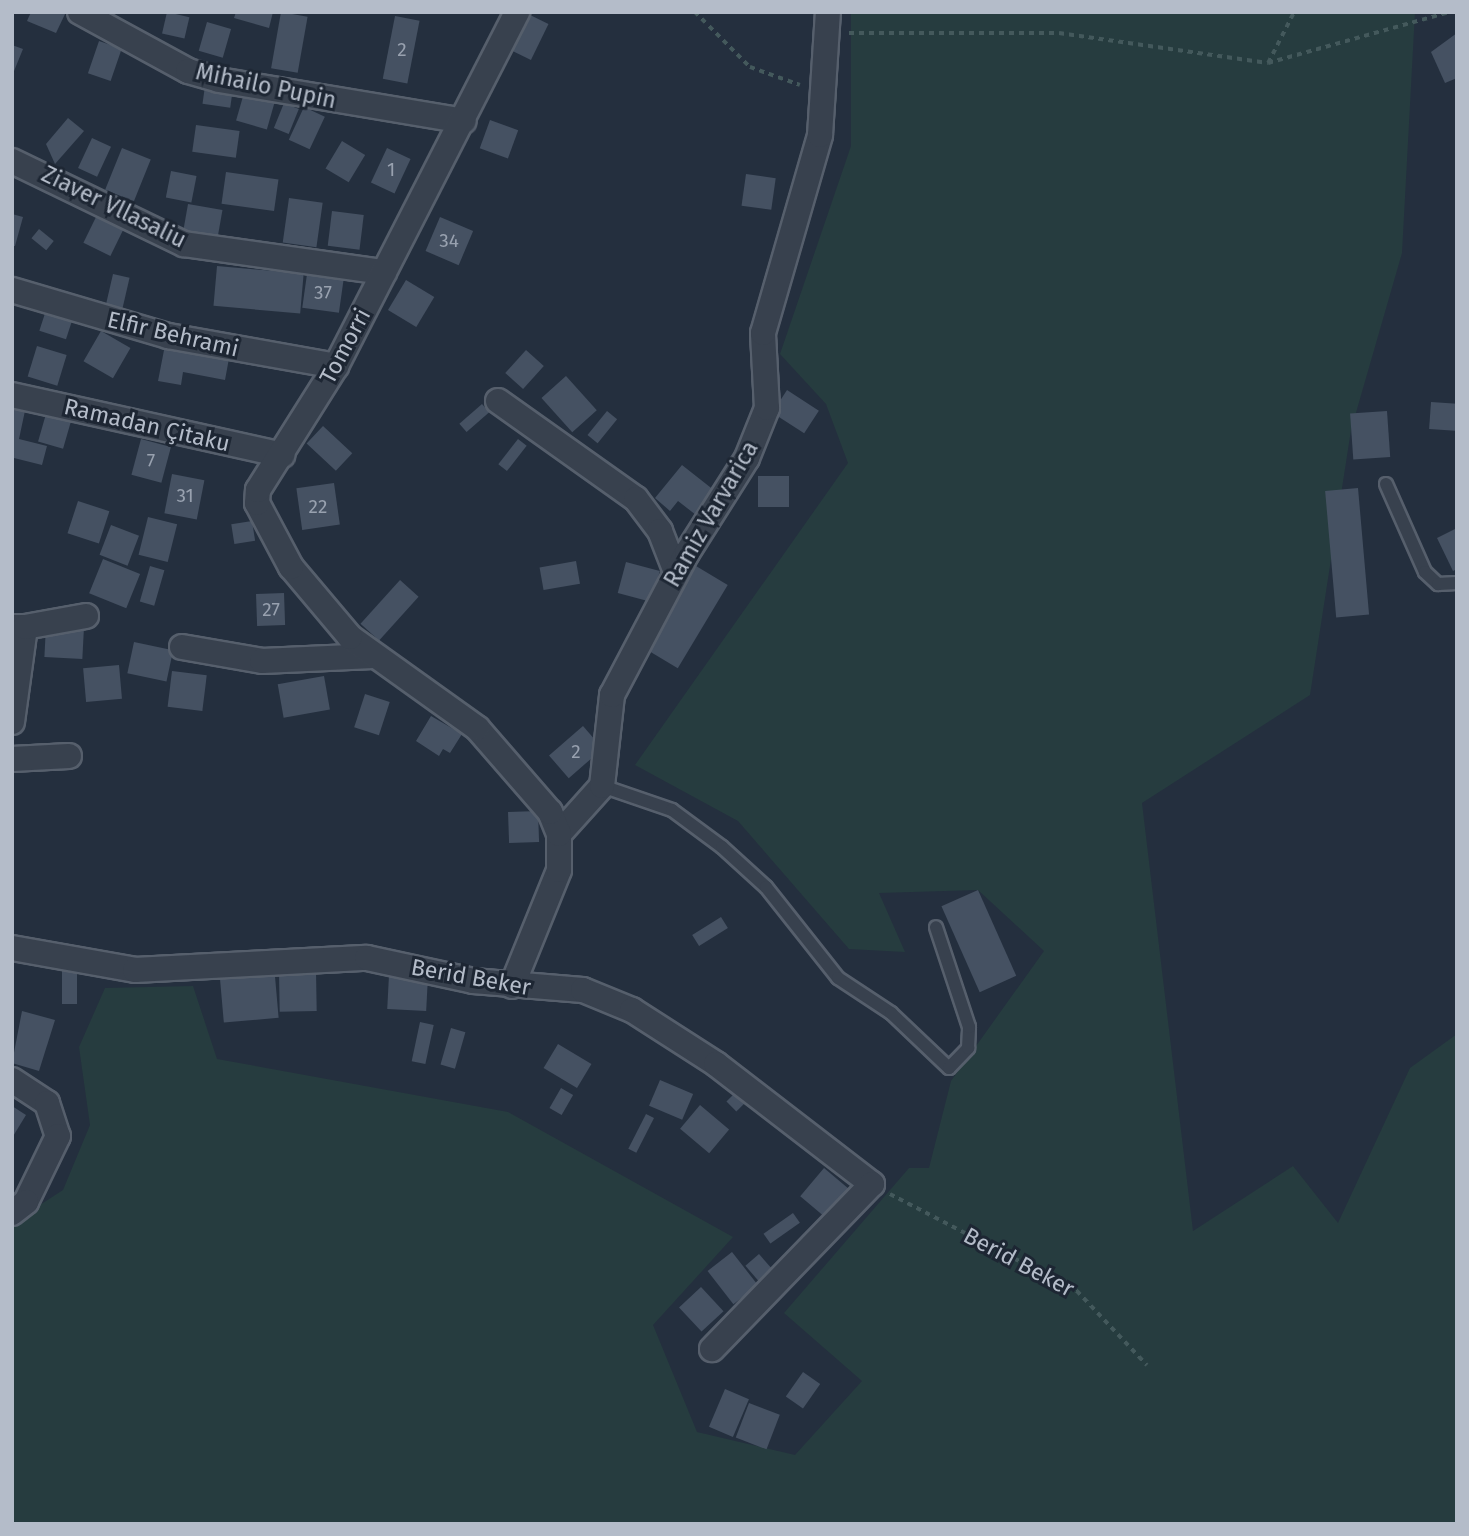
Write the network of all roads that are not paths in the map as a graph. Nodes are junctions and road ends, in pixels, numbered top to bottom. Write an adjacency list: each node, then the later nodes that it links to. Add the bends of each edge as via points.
1 (80, 12): 4 (street, Mihailo Pupin, via 208,77)
2 (517, 12): 4 (street, Tomorri)
3 (828, 23): 13 (street, Ramiz Varvarica, via 823,90 803,211 763,333 767,408 737,477)
4 (464, 121): 6 (street, Tomorri)
5 (12, 160): 6 (street, Ziaver Vllasaliu, via 184,244)
6 (384, 272): 8 (street, Tomorri)
7 (12, 290): 8 (street, Elfir Behrami, via 179,339)
8 (336, 366): 11 (street, Tomorri)
9 (12, 395): 11 (street, Ramadan Çitaku)
10 (498, 401): 13 (street, via 636,499 660,531)
11 (282, 455): 18 (street, Tomorri, via 258,491 262,516 291,567)
12 (1386, 484): 14 (lane, via 1425,572 1438,584)
13 (676, 572): 22 (street, Ramiz Varvarica, via 611,695)
14 (1457, 583)
15 (86, 616): 16 (street)
16 (18, 627): 19 (street)
17 (182, 648): 18 (street, via 262,661)
18 (373, 656): 23 (street, Tomorri, via 496,747 535,789)
19 (12, 722)
20 (69, 756): 21 (street)
21 (12, 760)
22 (602, 786): 23 (street); 24 (lane, via 672,810 722,847 766,887 838,978 891,1013 949,1068 968,1048 969,1027)
23 (559, 834): 26 (street, via 551,901)
24 (936, 927)
25 (12, 948): 26 (street, Berid Beker, via 135,970 367,958)
26 (512, 986): 29 (street, Berid Beker, via 583,990 632,1010 716,1064 872,1184)
27 (12, 1080): 28 (street, via 47,1103 58,1136 26,1202)
28 (12, 1213)
29 (712, 1349)

